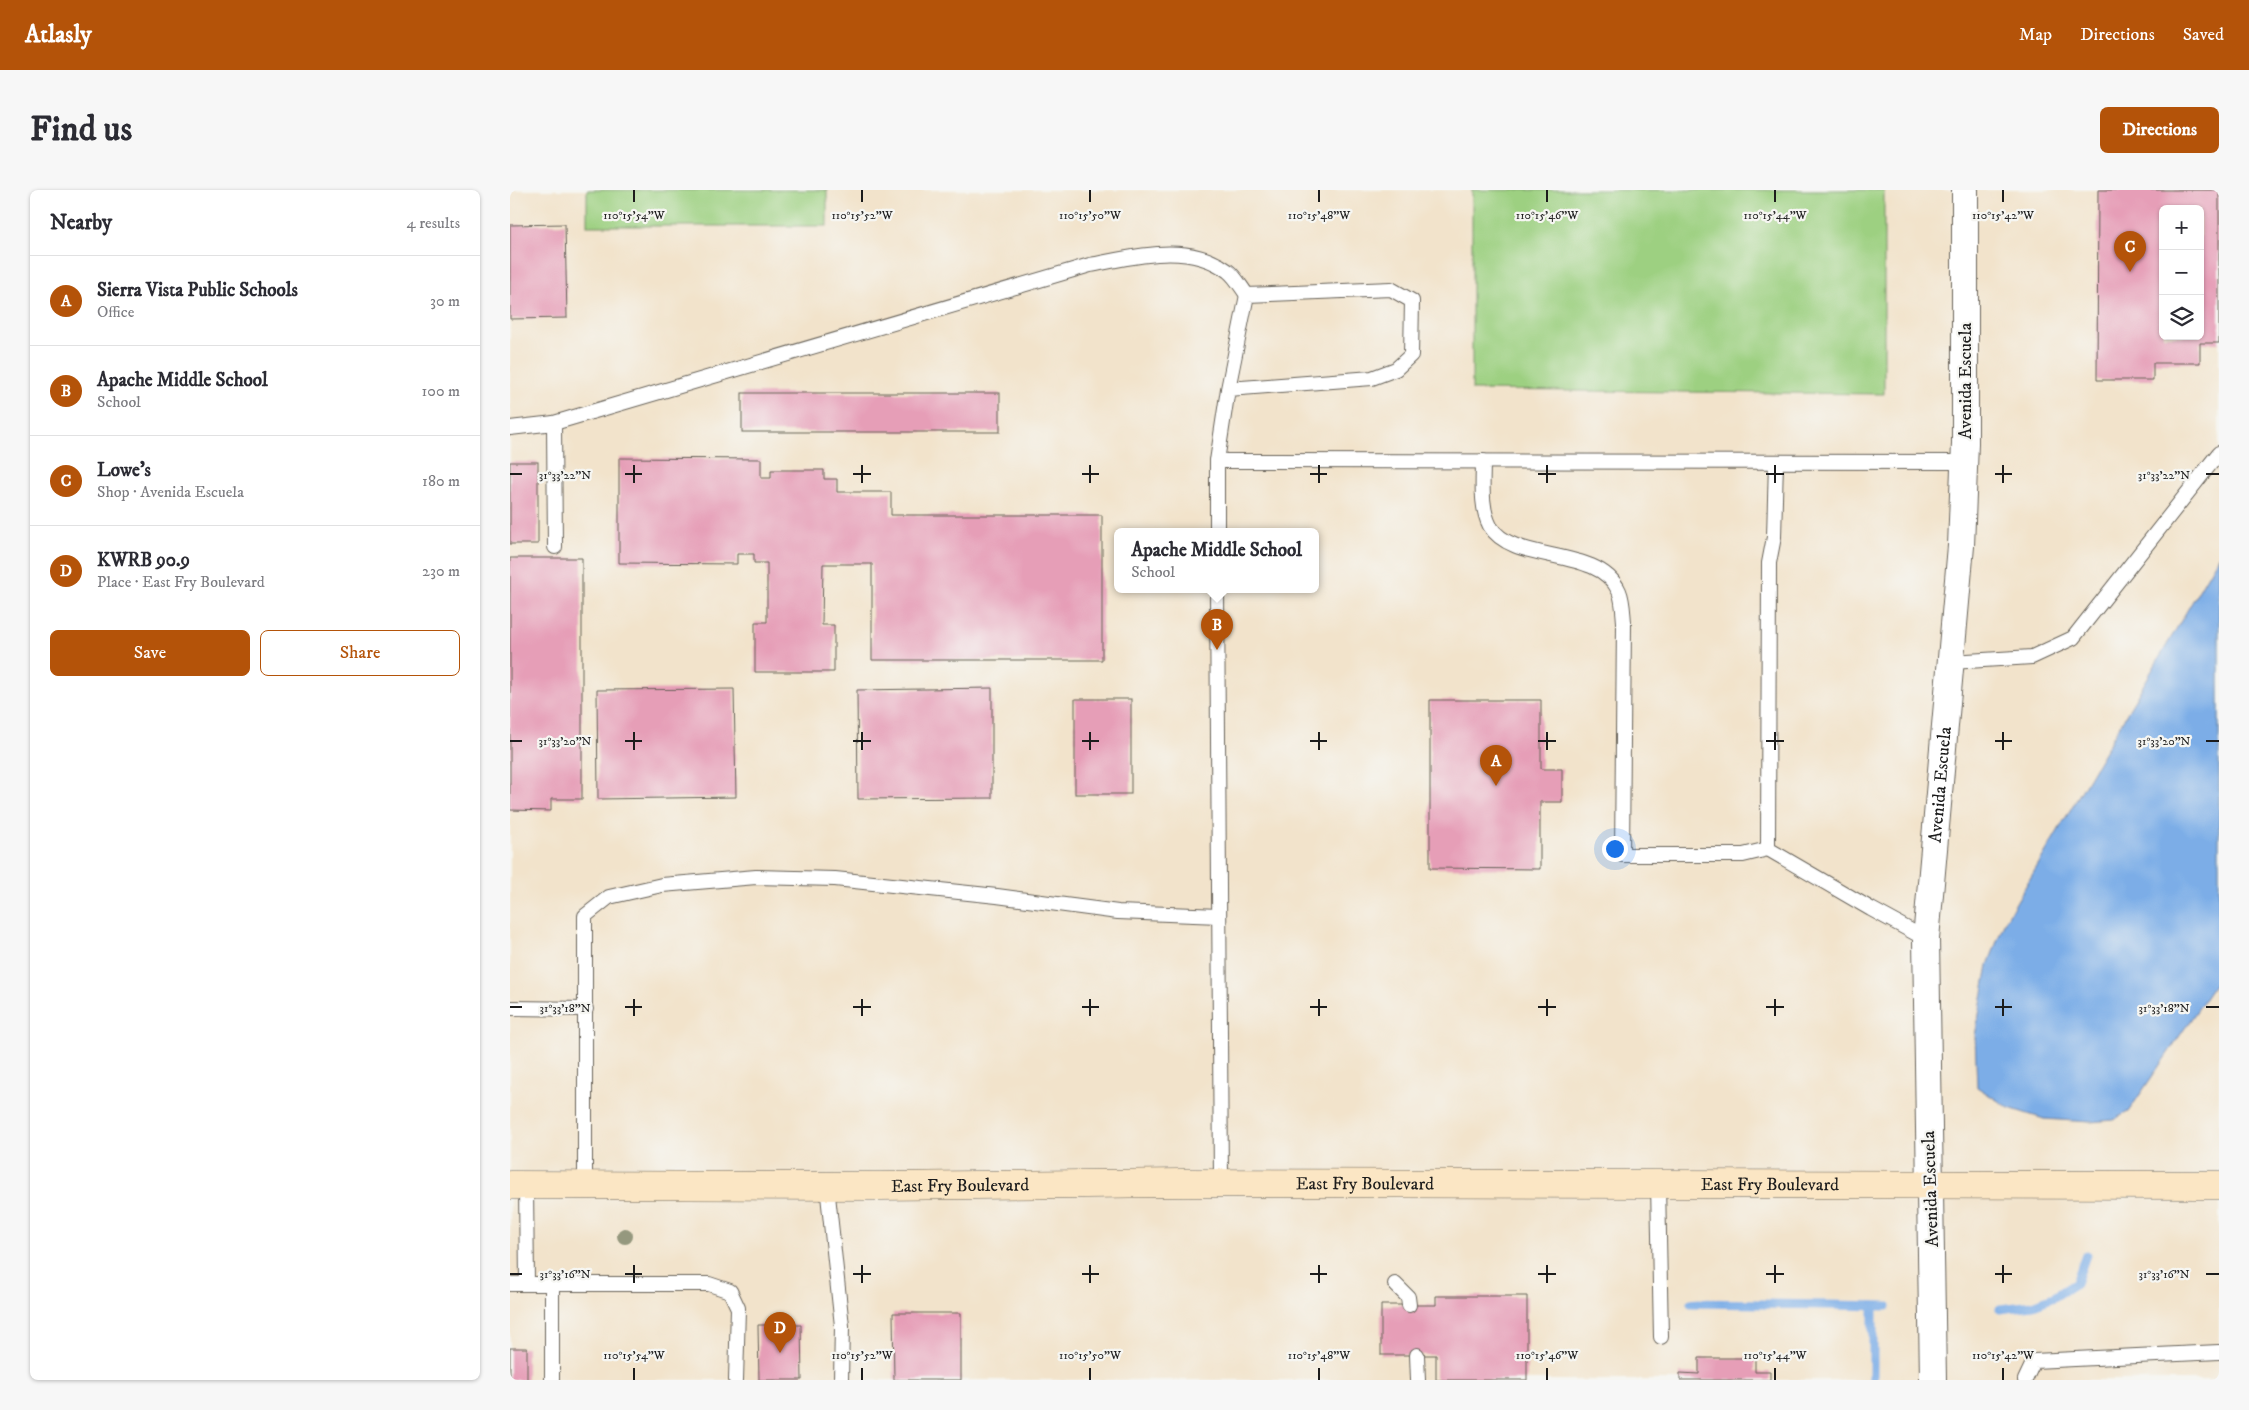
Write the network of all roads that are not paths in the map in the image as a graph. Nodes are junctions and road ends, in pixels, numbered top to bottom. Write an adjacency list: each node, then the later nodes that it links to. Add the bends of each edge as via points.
1 (1965, 190): 10 (street, Avenida Escuela)
2 (1247, 295): 3 (lane); 3 (lane, via 1391,290 1412,300 1411,355 1396,369 1372,378); 4 (lane, via 1229,271 1204,258 1146,254 1090,266)
3 (1228, 389): 7 (lane)
4 (554, 423): 5 (lane); 12 (lane)
5 (510, 428)
6 (2219, 453): 14 (lane, via 2073,638 2032,657)
7 (1217, 461): 8 (lane); 11 (lane)
8 (1484, 461): 9 (lane); 15 (lane, via 1485,512 1490,526 1500,537 1530,550 1587,564 1611,579 1619,591 1624,622 1622,855 1743,855)
9 (1776, 462): 10 (lane); 15 (lane, via 1774,537 1769,564)
10 (1965, 462): 14 (street, Avenida Escuela)
11 (1217, 528)
12 (555, 547)
13 (1217, 593): 16 (lane)
14 (1951, 662): 17 (street, Avenida Escuela)
15 (1768, 849): 17 (lane)
16 (1219, 916): 19 (lane, via 1118,912 835,879 756,877 662,886 609,898 585,916); 20 (lane)
17 (1926, 939): 24 (street, Avenida Escuela)
18 (510, 1008): 19 (lane)
19 (586, 1009): 23 (lane)
20 (1221, 1183): 21 (main road, East Fry Boulevard); 26 (main road, East Fry Boulevard)
21 (1658, 1184): 24 (main road, East Fry Boulevard); 32 (lane)
22 (518, 1185): 23 (main road, East Fry Boulevard); 28 (lane)
23 (585, 1185): 26 (main road, East Fry Boulevard)
24 (1932, 1185): 25 (main road, East Fry Boulevard); 39 (street, Avenida Escuela)
25 (2219, 1185)
26 (827, 1186): 37 (lane, via 842,1326)
27 (510, 1284): 28 (lane)
28 (527, 1284): 29 (lane)
29 (552, 1284): 35 (lane); 36 (lane, via 709,1284 730,1291 738,1308)
30 (1395, 1284): 31 (lane, via 1408,1297)
31 (1409, 1305)
32 (1661, 1337)
33 (2219, 1352): 40 (lane, via 2034,1360)
34 (1417, 1355): 38 (lane)
35 (552, 1380)
36 (736, 1380)
37 (841, 1380)
38 (1418, 1380)
39 (1933, 1380)
40 (2025, 1380)

